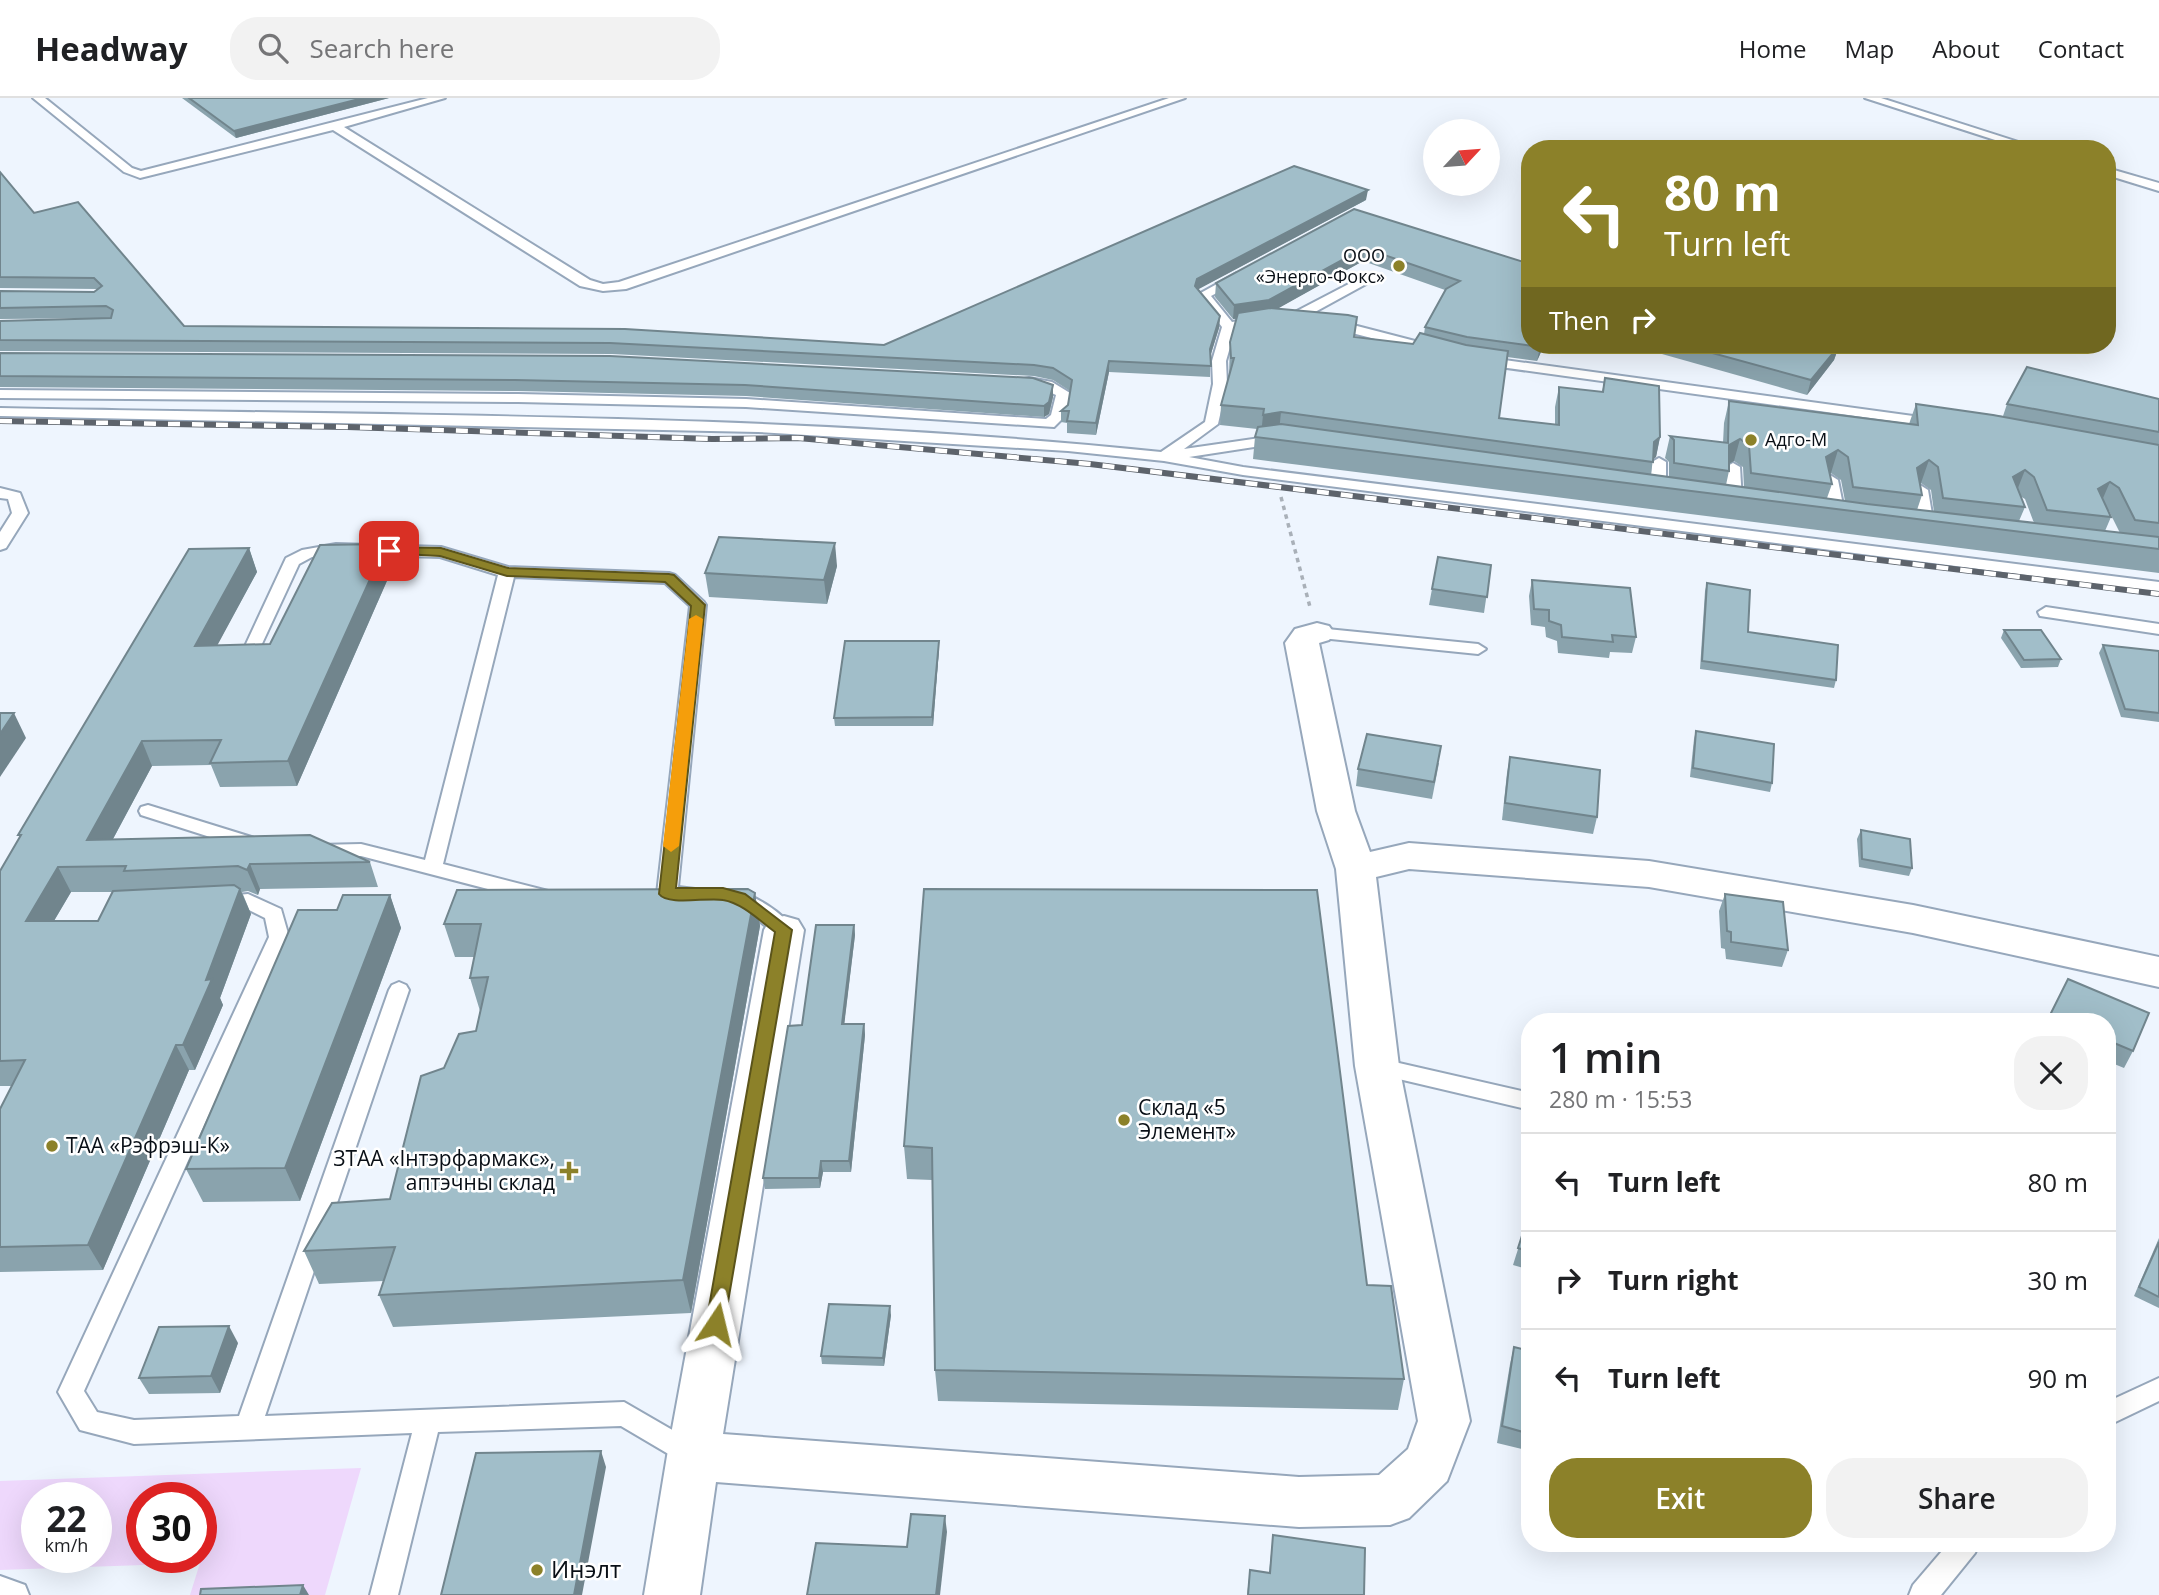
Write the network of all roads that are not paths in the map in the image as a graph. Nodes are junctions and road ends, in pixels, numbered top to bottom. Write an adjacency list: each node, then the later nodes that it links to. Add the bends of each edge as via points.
1 (38, 98): 5 (lane, via 140,175)
2 (440, 98): 5 (lane)
3 (1180, 98): 5 (lane, via 607,288 585,283)
4 (1870, 98): 6 (lane)
5 (335, 126)
6 (2006, 140)
7 (2116, 174): 8 (lane)
8 (2159, 187)
9 (1251, 269): 12 (lane, via 1203,295)
10 (1371, 278): 11 (lane)
11 (1299, 315): 12 (lane); 16 (lane, via 1458,356)
12 (1229, 327): 18 (lane, via 1219,361 1220,384 1211,424)
13 (1020, 382): 14 (lane, via 1047,385 1063,393 1058,416 1049,424 746,403)
14 (0, 394)
15 (0, 412): 18 (lane, via 758,428)
16 (1944, 424)
17 (1293, 441): 18 (lane, via 1279,439)
18 (1164, 457): 30 (lane, via 1243,471)
19 (1659, 462): 23 (lane)
20 (1733, 467): 25 (lane)
21 (1830, 480): 26 (lane)
22 (1920, 490): 27 (lane)
23 (1658, 491)
24 (0, 493): 28 (lane, via 15,496 20,513)
25 (1734, 501)
26 (1837, 515)
27 (1926, 526)
28 (0, 545)
29 (507, 572): 34 (lane, via 441,552 336,549 308,553 292,561); 39 (lane); 43 (lane, via 669,578 698,605 661,894 739,898)
30 (2159, 587)
31 (2046, 612): 32 (lane)
32 (2159, 629)
33 (1317, 633): 35 (lane); 40 (street, via 1302,643 1336,811)
34 (254, 644)
35 (1478, 649)
36 (148, 811): 37 (lane)
37 (272, 851)
38 (297, 851): 39 (lane, via 361,850)
39 (433, 867): 41 (lane, via 550,898)
40 (1356, 869): 44 (street, via 1409,856 1649,874 1913,919); 46 (street)
41 (563, 897)
42 (201, 903): 51 (lane, via 248,901 274,914 279,937 71,1392 89,1422 134,1432)
43 (784, 930): 52 (street)
44 (2159, 972)
45 (399, 990): 51 (lane)
46 (1377, 1066): 47 (lane); 52 (street, via 1444,1421 1428,1464 1390,1500 1299,1502)
47 (1521, 1100)
48 (2159, 1389): 49 (lane)
49 (2116, 1410)
50 (428, 1421): 51 (lane); 52 (lane, via 624,1414); 56 (lane)
51 (248, 1428)
52 (693, 1456): 57 (street)
53 (1958, 1552): 58 (lane)
54 (0, 1589): 55 (lane)
55 (15, 1595)
56 (384, 1595)
57 (672, 1595)
58 (1923, 1595)

